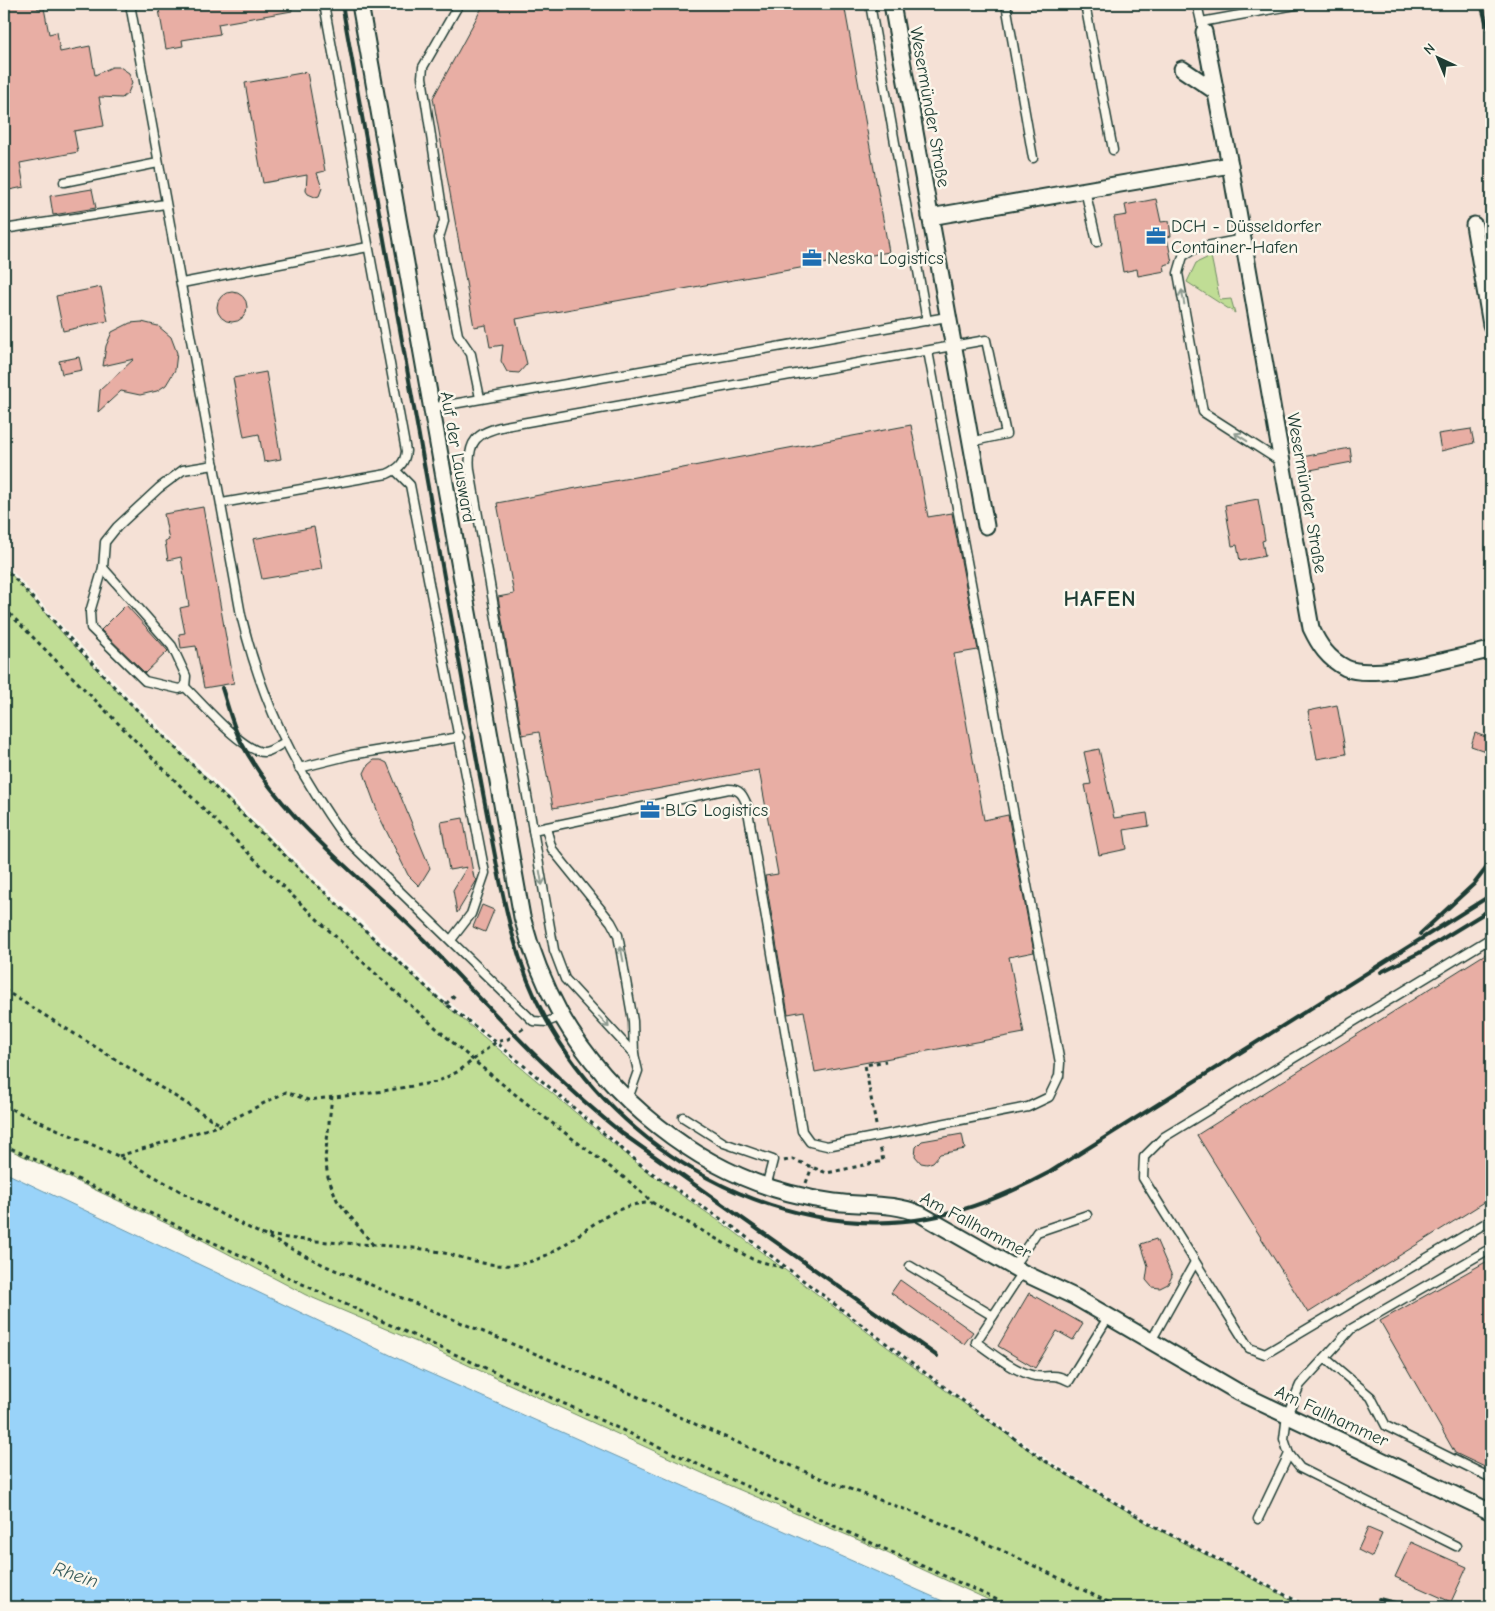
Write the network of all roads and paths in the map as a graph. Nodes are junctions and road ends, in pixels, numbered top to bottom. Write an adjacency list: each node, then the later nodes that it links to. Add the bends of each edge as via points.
1 (130, 4): 16 (lane)
2 (324, 4): 26 (lane)
3 (360, 4): 34 (street, Auf der Lausward)
4 (459, 4): 33 (lane, via 423,67 422,77 444,221 440,238 458,335 471,354)
5 (870, 4): 29 (lane)
6 (892, 4): 21 (street, Wesermünder Straße)
7 (1006, 4): 15 (lane)
8 (1085, 4): 14 (lane)
9 (1197, 4): 11 (lane)
10 (1301, 4): 11 (lane)
11 (1202, 27): 13 (street, Wesermünder Straße)
12 (1182, 69): 13 (street)
13 (1216, 91): 17 (street, Wesermünder Straße)
14 (1113, 150)
15 (1033, 158)
16 (158, 163): 18 (lane); 20 (lane)
17 (1230, 165): 19 (street); 24 (street, Wesermünder Straße)
18 (64, 182)
19 (1085, 190): 21 (street); 25 (lane)
20 (165, 204): 23 (lane); 27 (lane)
21 (930, 217): 28 (street, Wesermünder Straße)
22 (1474, 225): 30 (street)
23 (4, 229)
24 (1243, 239): 36 (street, Wesermünder Straße); 36 (lane, one-way to 24, via 1203,412 1178,273 1183,256 1196,248)
25 (1097, 242)
26 (368, 247): 27 (lane); 38 (lane, via 406,451 406,459)
27 (182, 283): 37 (lane)
28 (948, 317): 29 (lane); 31 (street, Wesermünder Straße)
29 (927, 321): 33 (lane)
30 (1491, 325)
31 (952, 347): 32 (lane); 35 (street, Wesermünder Straße); 35 (lane, via 986,340 1006,434)
32 (928, 351): 49 (lane, via 1060,1063 1059,1076 1050,1097 1028,1108 827,1146 810,1142 802,1132 747,805 740,792 729,789); 50 (lane, via 505,426 488,430 477,438 470,448 470,470)
33 (480, 398): 34 (lane)
34 (430, 408): 51 (street, Auf der Lausward)
35 (970, 442): 40 (street, Wesermünder Straße)
36 (1282, 463): 44 (street, Wesermünder Straße, via 1311,628 1320,647 1334,660 1348,669 1374,673)
37 (214, 465): 39 (lane); 42 (lane, via 183,470 159,488 105,542)
38 (395, 470): 39 (lane); 46 (lane, via 410,485)
39 (222, 503): 47 (lane, via 241,616 253,665)
40 (986, 526)
41 (4, 567): 56 (path, via 64,634 186,759)
42 (103, 568): 45 (lane, via 172,646 186,676); 45 (lane, via 90,612 91,628 145,681 179,689)
43 (4, 608): 61 (path, via 243,848 342,943)
44 (1491, 650)
45 (185, 687): 47 (lane, via 240,740 256,750 265,752)
46 (460, 737): 48 (lane, via 351,755); 53 (lane, via 485,873 470,914)
47 (286, 742): 48 (lane)
48 (299, 768): 53 (lane, via 344,837)
49 (546, 828): 50 (lane); 60 (lane, one-way to 49, via 633,1021 618,935 552,849)
50 (533, 830): 60 (lane, one-way to 60, via 554,950 565,979)
51 (522, 917): 57 (street, Am Fallhammer, via 531,951)
52 (1491, 938): 76 (lane, via 1164,1137 1144,1157 1143,1178)
53 (451, 940): 58 (lane)
54 (4, 990): 66 (path)
55 (455, 995): 56 (path)
56 (446, 1004): 59 (path)
57 (562, 1016): 58 (lane, via 547,1022); 63 (street, Am Fallhammer, via 597,1065)
58 (533, 1021): 59 (path, via 515,1035)
59 (496, 1042): 61 (path); 79 (path, via 646,1169)
60 (634, 1054): 63 (lane, via 638,1071)
61 (472, 1059): 62 (path, via 459,1071 437,1082); 70 (path)
62 (332, 1096): 66 (path, via 308,1100 286,1092); 74 (path, via 325,1159 328,1177 336,1200)
63 (628, 1099): 69 (street, Am Fallhammer, via 679,1141 716,1164)
64 (4, 1106): 68 (path)
65 (683, 1117): 69 (lane, via 724,1143 773,1160)
66 (221, 1125): 68 (path)
67 (4, 1145): 90 (path)
68 (118, 1156): 73 (path, via 166,1186)
69 (766, 1186): 78 (street, Am Fallhammer, via 834,1202 913,1211)
70 (653, 1203): 74 (path, via 637,1202 616,1210 560,1248 535,1260 510,1266 494,1266 426,1250); 79 (path, via 752,1259)
71 (1087, 1215): 78 (lane, via 1037,1232)
72 (1491, 1220): 76 (lane, via 1265,1354 1249,1348)
73 (263, 1234): 74 (path, via 302,1241); 91 (path, via 328,1267 632,1394 802,1470 934,1520)
74 (374, 1246)
75 (1491, 1253): 83 (lane, via 1486,1251 1351,1329)
76 (1196, 1262): 82 (lane)
77 (910, 1266): 80 (lane)
78 (1017, 1269): 80 (lane); 81 (street, Am Fallhammer)
79 (790, 1270): 92 (path, via 1045,1461 1156,1527)
80 (993, 1316): 81 (lane, via 976,1342 1026,1373 1036,1376 1057,1374 1068,1381)
81 (1109, 1316): 82 (street, Am Fallhammer)
82 (1150, 1341): 84 (street, Am Fallhammer, via 1216,1380)
83 (1325, 1358): 84 (lane, via 1300,1384); 86 (lane, via 1370,1397 1386,1426)
84 (1287, 1415): 85 (lane, via 1284,1439); 87 (street, Am Fallhammer)
85 (1289, 1454): 88 (lane); 89 (lane, via 1300,1468)
86 (1491, 1478)
87 (1491, 1512)
88 (1258, 1519)
89 (1456, 1546)
90 (1013, 1607)
91 (1118, 1607)
92 (1308, 1607)

